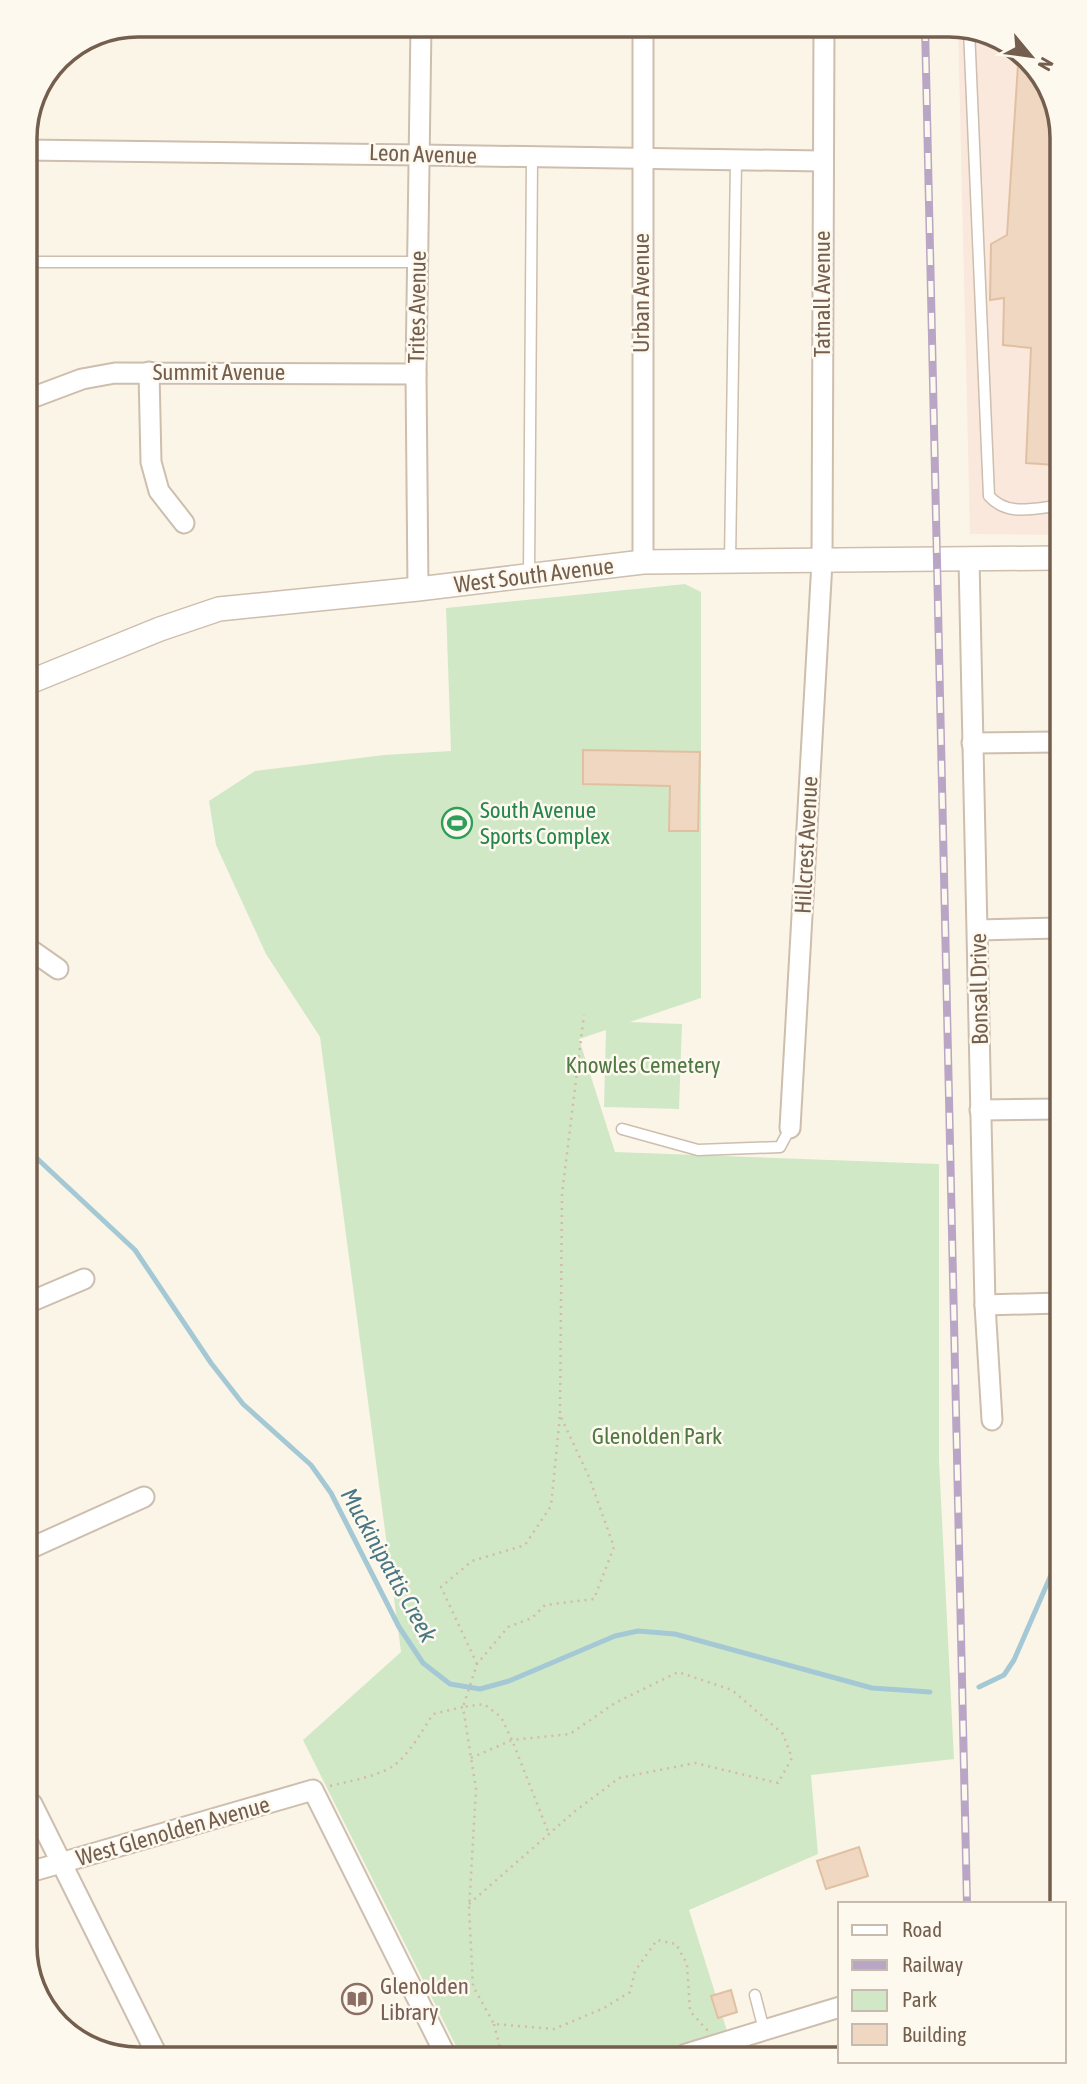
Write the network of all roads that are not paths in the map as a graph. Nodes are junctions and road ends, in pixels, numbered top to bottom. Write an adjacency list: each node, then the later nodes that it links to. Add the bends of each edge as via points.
1 (421, 37): 6 (street, Trites Avenue)
2 (643, 37): 8 (street, Urban Avenue)
3 (824, 37): 10 (street, Tatnall Avenue)
4 (969, 39): 16 (lane, via 989,496 997,505 1015,511)
5 (37, 150): 6 (street, Leon Avenue)
6 (419, 153): 7 (street, Leon Avenue); 12 (street, Trites Avenue)
7 (532, 158): 8 (street, Leon Avenue); 23 (lane)
8 (641, 158): 9 (street, Leon Avenue); 20 (street, Urban Avenue)
9 (736, 160): 10 (street, Leon Avenue); 21 (lane)
10 (822, 162): 22 (street, Tatnall Avenue)
11 (37, 262): 12 (lane)
12 (418, 262): 14 (street, Trites Avenue)
13 (149, 372): 14 (street, Summit Avenue); 15 (street, Summit Avenue, via 82,379); 17 (street, via 151,462 159,491)
14 (416, 374): 24 (street, Trites Avenue)
15 (37, 396)
16 (1050, 507)
17 (184, 523)
18 (1050, 558): 19 (street, West South Avenue)
19 (970, 559): 22 (street, West South Avenue); 27 (street, Bonsall Drive)
20 (642, 562): 21 (street, West South Avenue); 23 (street, West South Avenue)
21 (730, 562): 22 (street, West South Avenue)
22 (822, 562): 34 (street, Hillcrest Avenue)
23 (529, 576): 24 (street, West South Avenue)
24 (418, 589): 25 (street, West South Avenue, via 219,609)
25 (37, 679)
26 (1050, 742): 27 (street)
27 (972, 743): 29 (street, Bonsall Drive)
28 (1050, 928): 29 (street)
29 (978, 930): 33 (street, Bonsall Drive)
30 (37, 954): 31 (street)
31 (58, 969)
32 (1050, 1109): 33 (street)
33 (981, 1110): 39 (street, Bonsall Drive)
34 (790, 1128): 35 (lane, via 780,1147 698,1150)
35 (622, 1129)
36 (84, 1279): 37 (street)
37 (37, 1299)
38 (1050, 1303): 39 (street)
39 (985, 1305): 40 (street, Bonsall Drive)
40 (992, 1420)
41 (144, 1497): 42 (street)
42 (37, 1545)
43 (37, 1814): 44 (street)
44 (61, 1863): 45 (street, West Glenolden Avenue); 49 (street); 50 (street, West Glenolden Avenue, via 313,1790)
45 (37, 1870)
46 (754, 1995): 48 (lane)
47 (838, 2008): 48 (street)
48 (764, 2030): 51 (street)
49 (153, 2047)
50 (442, 2047)
51 (708, 2047)

